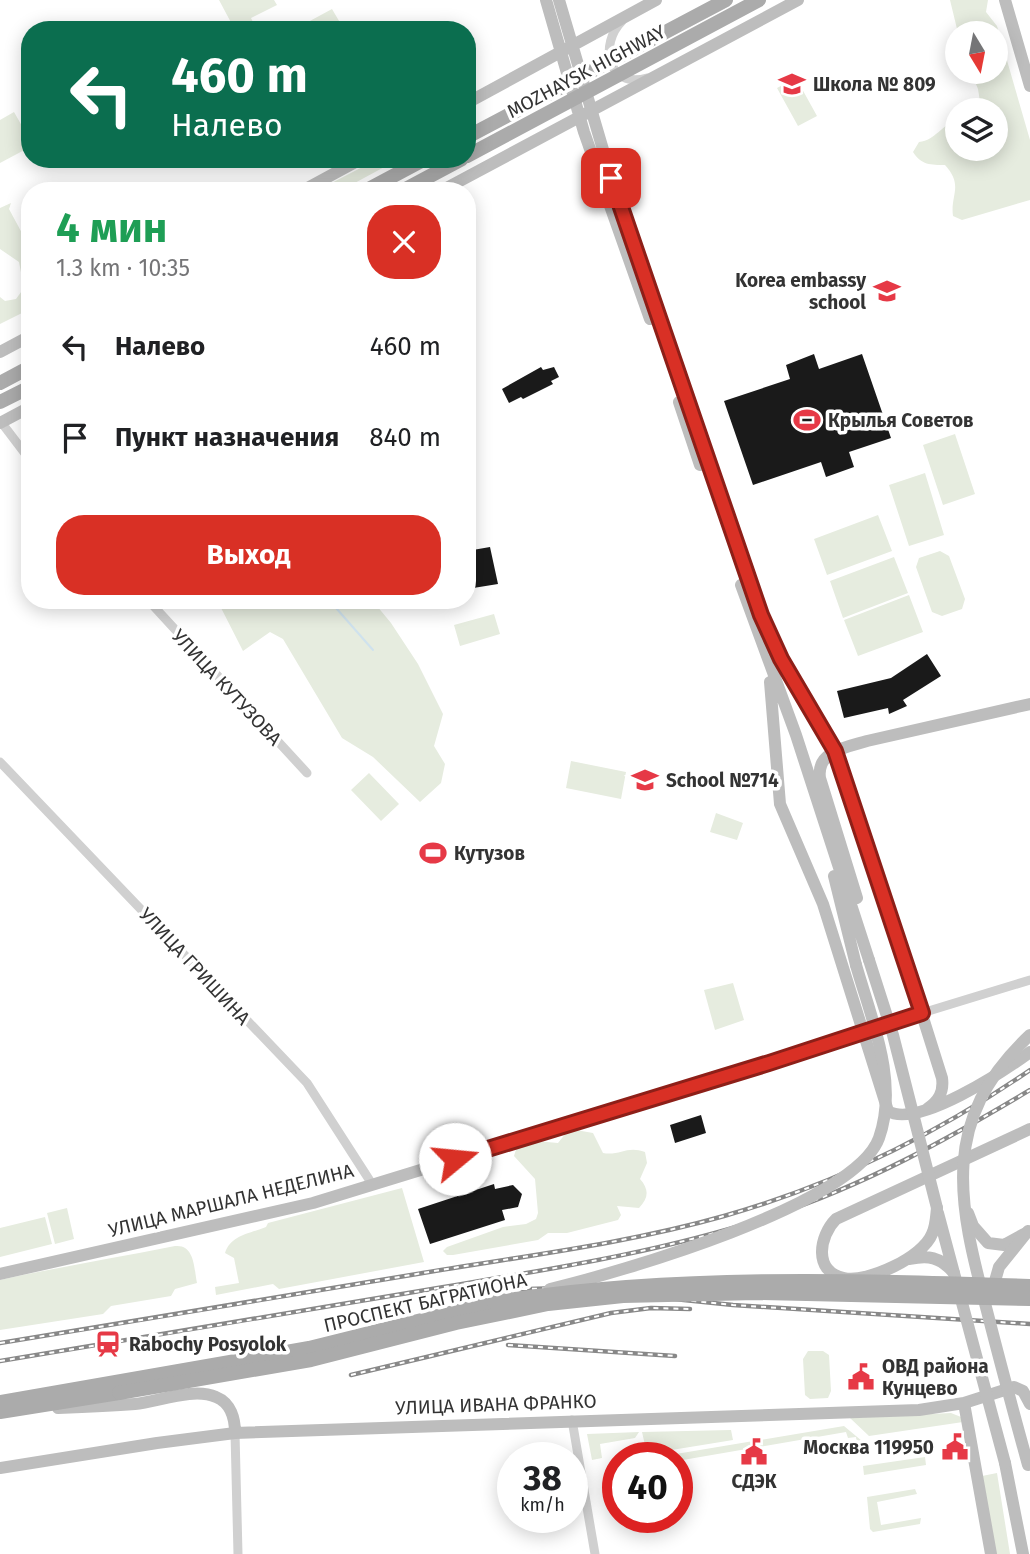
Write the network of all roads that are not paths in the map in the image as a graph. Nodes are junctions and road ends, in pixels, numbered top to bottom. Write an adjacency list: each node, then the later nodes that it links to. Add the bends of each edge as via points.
1 (547, 0): 9 (street)
2 (559, 0): 9 (street)
3 (656, 0): 8 (street)
4 (726, 0): 14 (main road, MOZHAYSK HIGHWAY, bridge)
5 (759, 0): 15 (main road, MOZHAYSK HIGHWAY, bridge)
6 (798, 0): 10 (street)
7 (1005, 0): 11 (street)
8 (629, 15): 9 (street); 10 (street, via 612,33 609,57 613,68 629,80)
9 (566, 49): 12 (street); 13 (street)
10 (656, 76): 13 (street)
11 (1030, 86)
12 (476, 98)
13 (585, 115): 22 (street); 33 (street); 35 (street, via 761,615)
14 (476, 132)
15 (476, 152)
16 (344, 168): 19 (street)
17 (408, 168): 20 (main road)
18 (445, 168): 21 (main road, MOZHAYSK HIGHWAY)
19 (318, 182)
20 (382, 182)
21 (419, 182)
22 (456, 182)
23 (21, 341): 24 (street)
24 (0, 352)
25 (21, 372): 26 (main road)
26 (0, 383)
27 (21, 392): 28 (main road)
28 (0, 402)
29 (21, 412): 30 (street)
30 (1, 423): 31 (street)
31 (21, 449)
32 (156, 609): 37 (street, УЛИЦА КУТУЗОВА)
33 (760, 637): 38 (street); 42 (street, via 773,695 778,791 823,904)
34 (1030, 704): 35 (street)
35 (835, 751): 39 (street, via 825,757 819,772 857,898); 41 (street)
36 (0, 762): 49 (street, УЛИЦА ГРИШИНА, via 307,1083)
37 (307, 773)
38 (822, 814): 39 (street); 58 (street, bridge, via 842,913 881,1055 884,1108 879,1139 851,1171 797,1203 682,1251 611,1274)
39 (865, 947): 51 (street, bridge, via 893,1035)
40 (1030, 980): 41 (street, УЛИЦА МАРШАЛА НЕДЕЛИНА)
41 (922, 1013): 42 (street, УЛИЦА МАРШАЛА НЕДЕЛИНА); 45 (street)
42 (863, 1034): 47 (street, via 888,1111 903,1116); 49 (street, УЛИЦА МАРШАЛА НЕДЕЛИНА)
43 (1030, 1035): 50 (street, bridge, via 989,1081 975,1110 964,1156)
44 (1030, 1052): 46 (street)
45 (942, 1078): 46 (street, via 953,1095); 47 (street, via 940,1096)
46 (960, 1095): 47 (street)
47 (927, 1109)
48 (1030, 1129): 53 (street, bridge, via 848,1212 835,1219 821,1241 827,1267 845,1279 867,1276)
49 (372, 1184): 55 (street, УЛИЦА МАРШАЛА НЕДЕЛИНА, via 313,1203)
50 (963, 1199): 52 (street, bridge, via 972,1226 988,1243 1004,1245); 59 (street, bridge)
51 (937, 1208): 53 (street, via 932,1235); 54 (street)
52 (1029, 1230): 59 (street, bridge, via 1006,1255 995,1277 991,1296)
53 (910, 1259): 54 (street, via 933,1257)
54 (954, 1273): 75 (street, bridge, via 1005,1462)
55 (0, 1274)
56 (1030, 1286): 58 (main road, ПРОСПЕКТ БАГРАТИОНА, bridge, via 744,1281 624,1285)
57 (1030, 1299): 61 (main road, ПРОСПЕКТ БАГРАТИОНА, bridge, via 757,1293 624,1296 548,1304 311,1360)
58 (494, 1302): 61 (main road, ПРОСПЕКТ БАГРАТИОНА, via 309,1348)
59 (996, 1344): 71 (street, bridge)
60 (1030, 1385): 62 (street, УЛИЦА ИВАНА ФРАНКО)
61 (118, 1387): 64 (main road, ПРОСПЕКТ БАГРАТИОНА); 67 (main road, ПРОСПЕКТ БАГРАТИОНА)
62 (1014, 1387): 63 (street, УЛИЦА ИВАНА ФРАНКО); 66 (street, УЛИЦА ИВАНА ФРАНКО, via 1023,1391)
63 (995, 1395): 65 (street, УЛИЦА ИВАНА ФРАНКО); 66 (street, УЛИЦА ИВАНА ФРАНКО)
64 (0, 1402)
65 (964, 1403): 68 (street, УЛИЦА ИВАНА ФРАНКО, via 919,1409); 74 (street)
66 (1030, 1403)
67 (0, 1412): 69 (street, via 211,1395 232,1413)
68 (572, 1420): 69 (street, УЛИЦА ИВАНА ФРАНКО); 73 (street)
69 (235, 1433): 70 (street, УЛИЦА ИВАНА ФРАНКО); 72 (street)
70 (0, 1468)
71 (1029, 1472)
72 (238, 1554)
73 (595, 1554)
74 (991, 1554)
75 (1023, 1554)

